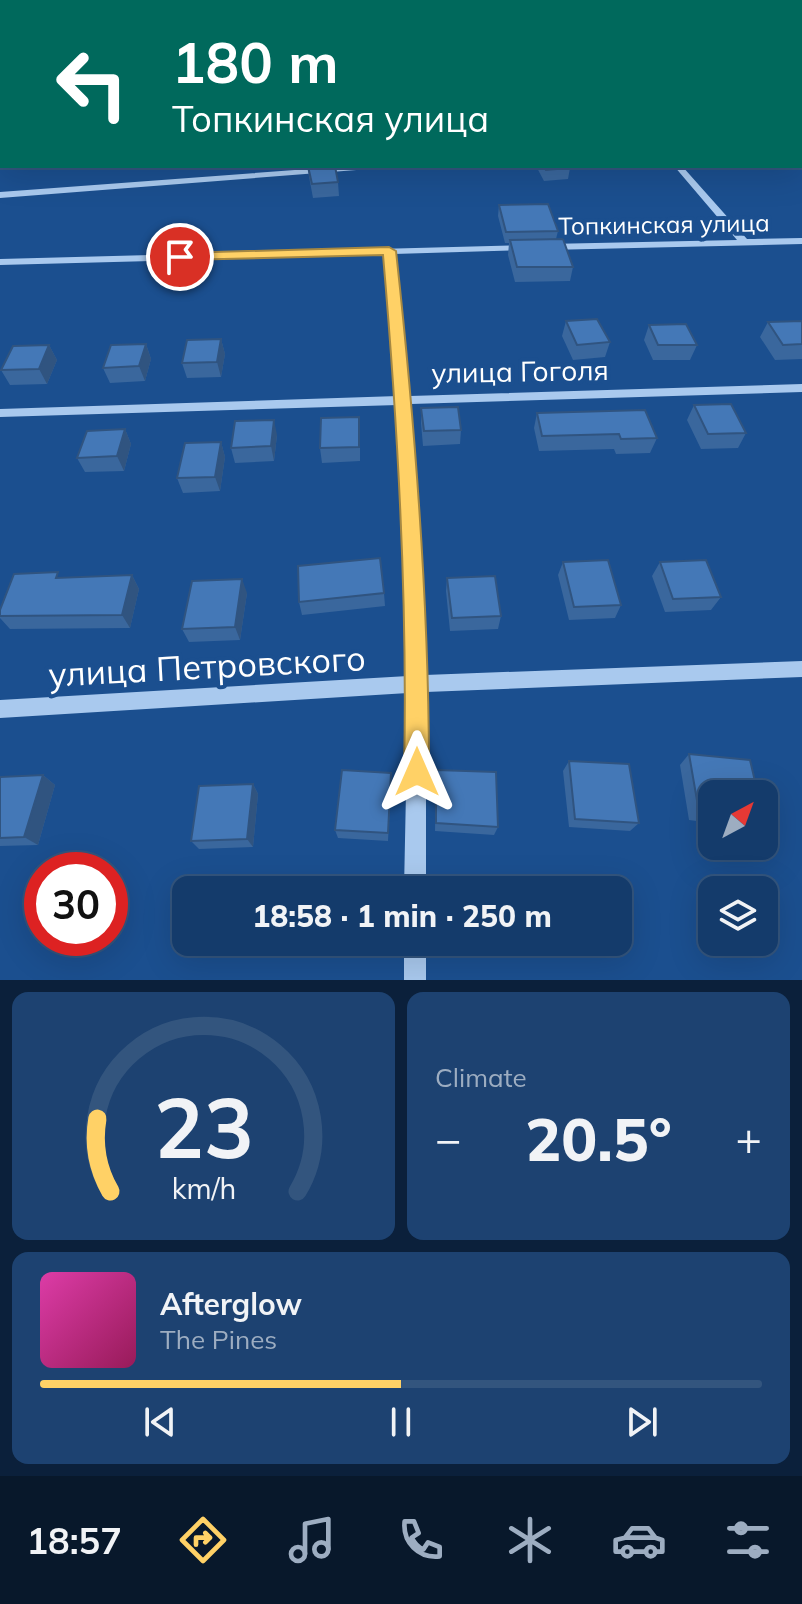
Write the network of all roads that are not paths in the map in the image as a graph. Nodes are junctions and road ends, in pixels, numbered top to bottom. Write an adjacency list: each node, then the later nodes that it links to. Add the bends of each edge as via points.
1 (356, 168): 3 (street)
2 (680, 168): 5 (street)
3 (0, 195)
4 (802, 241): 5 (street, Топкинская улица)
5 (745, 243): 6 (street, Топкинская улица)
6 (389, 251): 7 (street, Топкинская улица); 9 (street)
7 (0, 262)
8 (802, 388): 9 (street, улица Гоголя)
9 (404, 398): 10 (street, улица Гоголя); 12 (street)
10 (0, 413)
11 (802, 669): 12 (street, улица Петровского)
12 (417, 684): 13 (street, улица Петровского); 14 (street)
13 (0, 709)
14 (415, 876)
15 (415, 956): 16 (street)
16 (415, 980)

